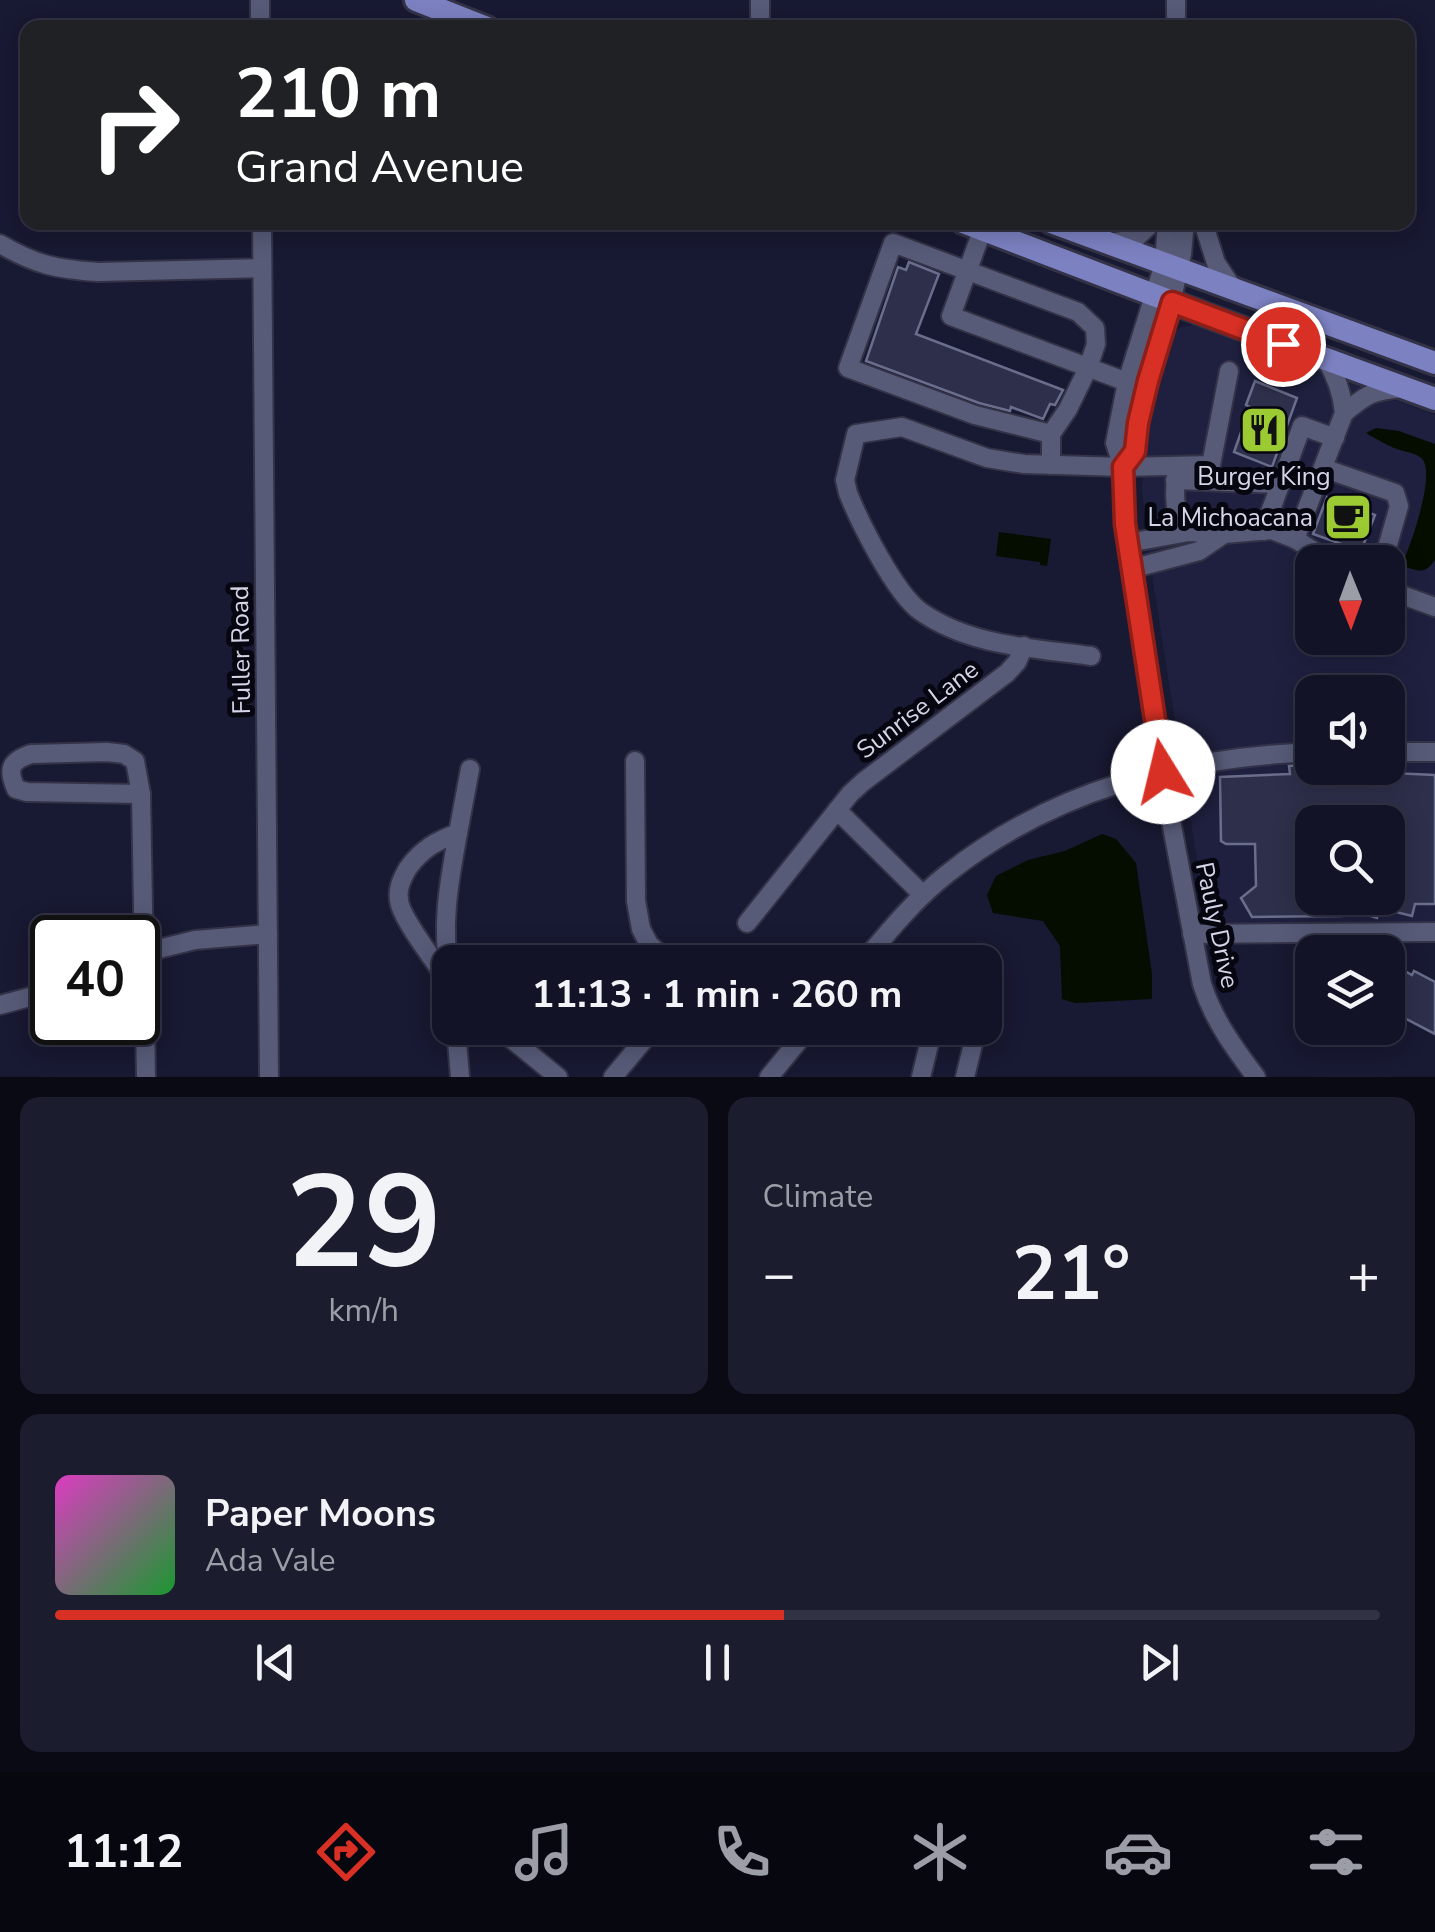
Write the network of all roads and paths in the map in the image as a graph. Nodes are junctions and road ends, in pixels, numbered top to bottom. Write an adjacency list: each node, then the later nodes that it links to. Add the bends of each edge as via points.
1 (416, 0): 2 (main road)
2 (466, 20)
3 (262, 230): 14 (street, Fuller Road)
4 (972, 230): 15 (street)
5 (982, 230): 17 (main road)
6 (1072, 230): 11 (main road)
7 (1145, 230): 11 (street, via 1135,239)
8 (1168, 230): 13 (street)
9 (1185, 230): 13 (street)
10 (1206, 230): 16 (street, via 1216,263)
11 (1107, 243): 13 (main road)
12 (0, 244): 14 (street, via 26,259 74,270)
13 (1172, 267): 16 (main road); 17 (street)
14 (262, 268): 58 (street, Fuller Road)
15 (967, 272): 20 (street, via 1078,312 1094,328); 20 (street, via 951,316); 26 (street, via 893,244 848,368 975,415)
16 (1234, 290): 19 (main road)
17 (1163, 299): 18 (main road); 22 (street, Pauly Drive); 29 (street, via 1135,451)
18 (1326, 360): 23 (main road); 25 (street)
19 (1435, 363)
20 (1088, 368): 22 (street); 26 (street)
21 (1229, 371): 31 (street, via 1211,466)
22 (1126, 382): 29 (street, Pauly Drive, via 1115,443)
23 (1403, 388): 24 (main road); 25 (street, via 1376,391)
24 (1435, 399)
25 (1344, 413): 27 (street)
26 (1051, 434): 28 (street)
27 (1334, 438): 30 (street); 32 (street, via 1302,426)
28 (1050, 465): 29 (street); 43 (street, via 987,458 902,427 856,434 845,480 885,564 921,612 968,635)
29 (1123, 467): 31 (street); 37 (street, Pauly Drive)
30 (1323, 468): 36 (street); 39 (street, via 1395,494 1400,506)
31 (1176, 480): 32 (street); 34 (street)
32 (1280, 484): 33 (street)
33 (1263, 531): 35 (street); 36 (street)
34 (1178, 533): 35 (street); 37 (street)
35 (1224, 534): 40 (street, via 1199,552)
36 (1295, 539): 38 (street)
37 (1128, 543): 40 (street, Pauly Drive)
38 (1304, 545)
39 (1388, 545)
40 (1132, 569): 50 (street, Pauly Drive)
41 (1405, 596): 42 (street)
42 (1435, 607)
43 (1024, 646): 44 (street); 52 (street, Sunrise Lane, via 1007,673 863,782)
44 (1090, 656)
45 (1405, 752): 46 (street)
46 (1435, 752)
47 (1295, 754): 50 (street)
48 (635, 761): 61 (street, via 636,900)
49 (470, 769): 53 (street)
50 (1163, 772): 54 (street, via 1052,808 986,846); 59 (street, Pauly Drive)
51 (141, 794): 51 (street, via 27,792 10,776 19,758 30,754 124,754 135,761); 55 (street)
52 (838, 810): 54 (street); 56 (street, Sunrise Lane)
53 (458, 833): 60 (street); 64 (street, via 432,843 400,880 399,904)
54 (923, 895): 62 (street)
55 (140, 915)
56 (747, 922)
57 (1435, 932): 59 (street)
58 (268, 934): 63 (street); 75 (street, Fuller Road)
59 (1192, 934): 82 (street, Pauly Drive, via 1207,1001)
60 (448, 945)
61 (650, 945)
62 (877, 945)
63 (160, 948)
64 (432, 957)
65 (30, 996): 66 (street)
66 (0, 1004)
67 (144, 1045): 74 (street)
68 (457, 1045): 76 (street)
69 (519, 1045): 77 (street)
70 (640, 1045): 78 (street)
71 (796, 1045): 79 (street)
72 (928, 1045): 80 (street)
73 (973, 1045): 81 (street)
74 (146, 1077)
75 (270, 1077)
76 (460, 1077)
77 (558, 1077)
78 (613, 1077)
79 (769, 1077)
80 (920, 1077)
81 (965, 1077)
82 (1256, 1077)

